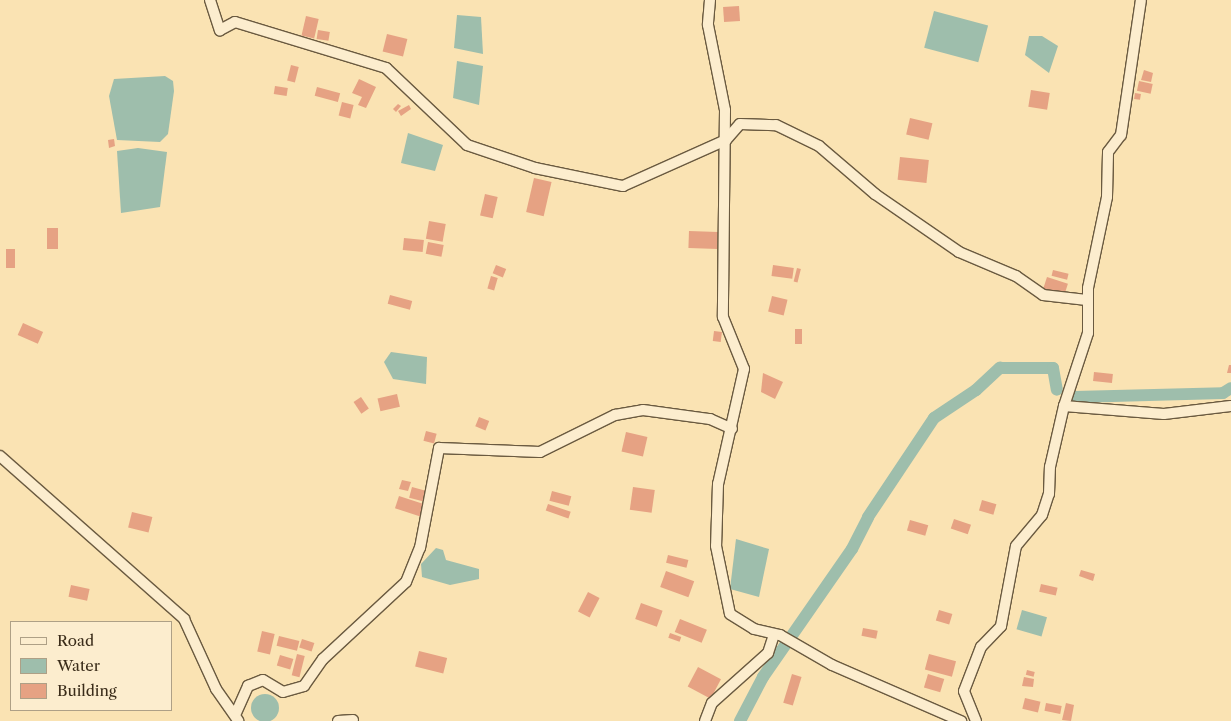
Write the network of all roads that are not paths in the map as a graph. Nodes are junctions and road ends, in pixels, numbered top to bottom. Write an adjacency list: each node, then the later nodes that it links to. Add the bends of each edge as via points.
1 (210, 0): 4 (street, via 220,30 235,22 386,68 467,145 495,157 622,186)
2 (710, 0): 4 (street, via 708,25 725,110)
3 (1141, 0): 5 (street, via 1121,135 1108,152 1108,197)
4 (726, 140): 5 (street, via 740,124 776,126 819,146 875,194 959,252 1016,276 1043,295); 8 (street, via 723,318 744,369)
5 (1087, 300): 6 (street, via 1088,333)
6 (1064, 406): 7 (street, via 1164,414); 16 (street, via 1050,467 1049,494 1042,514 1016,546 1001,626 981,647 964,691)
7 (1231, 406)
8 (732, 429): 10 (street, via 718,484 716,546 722,589 730,614 754,629); 11 (street, via 710,419 643,410 615,415 540,452 439,448 420,548 406,582 323,659 304,686 283,692 263,680 248,686)
9 (0, 458): 11 (street, via 27,484 64,508 184,619 216,689)
10 (774, 635): 14 (street, via 768,653 712,703); 15 (street)
11 (237, 717)
12 (353, 720): 13 (street)
13 (338, 721)
14 (704, 721)
15 (961, 721)
16 (976, 721)

